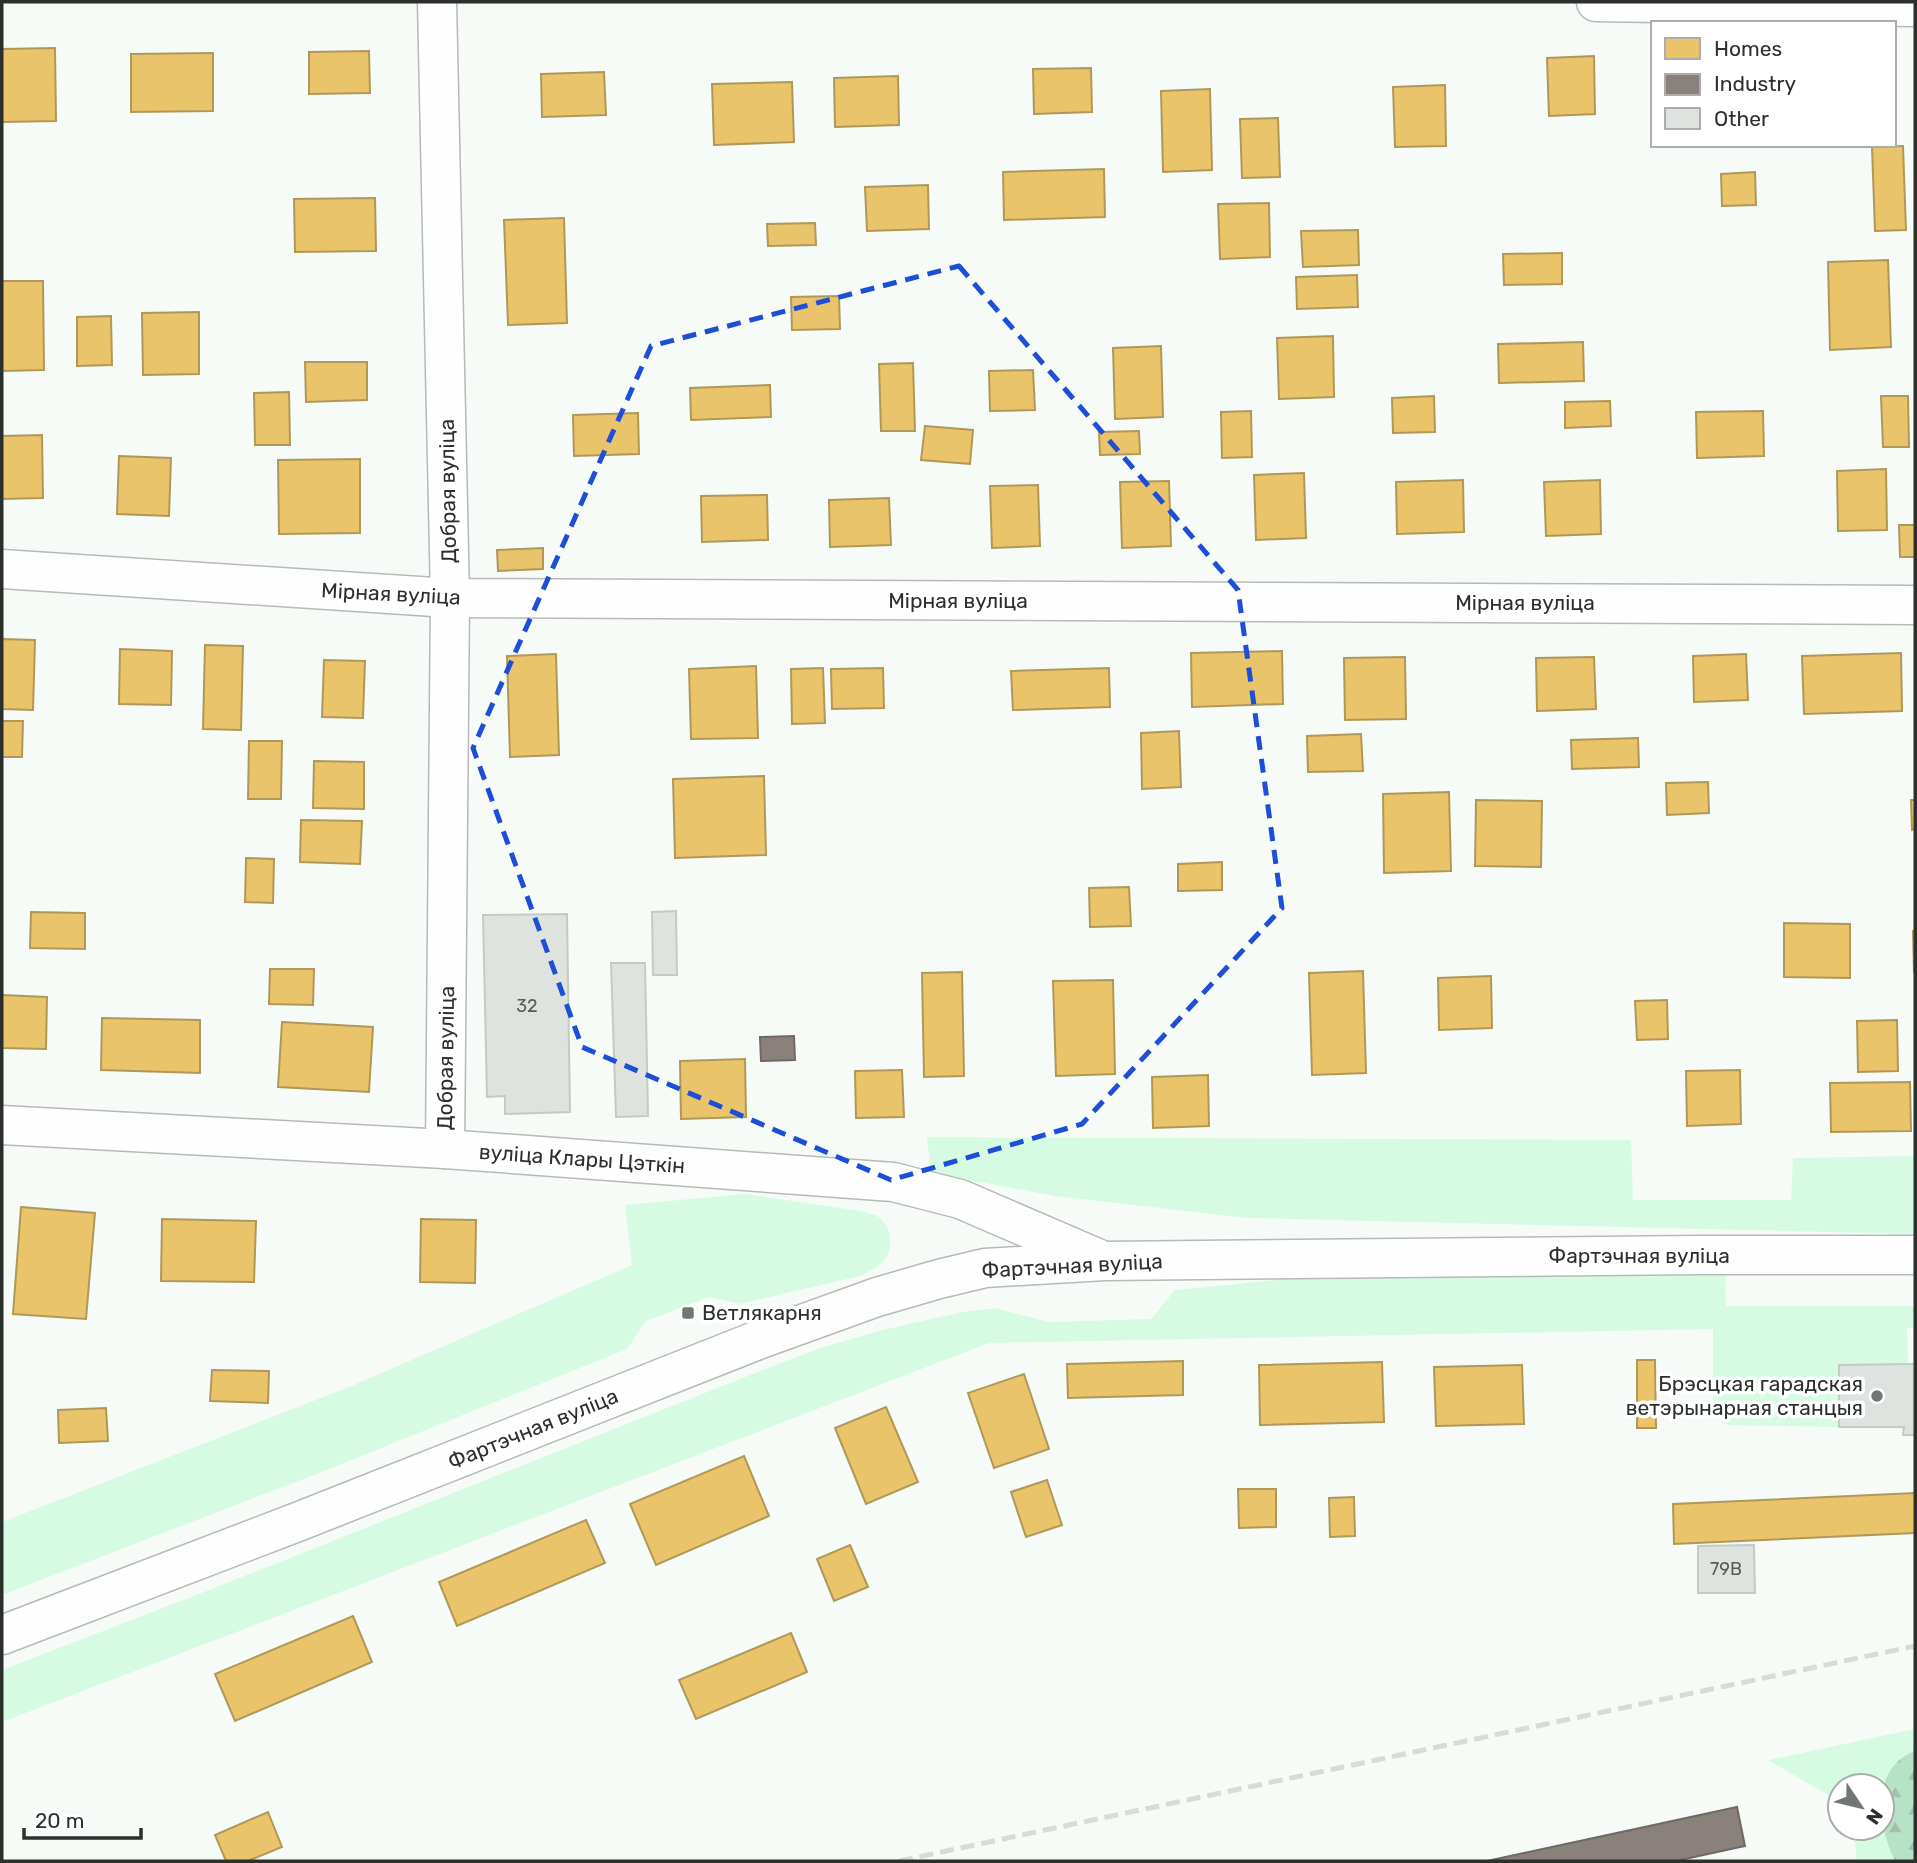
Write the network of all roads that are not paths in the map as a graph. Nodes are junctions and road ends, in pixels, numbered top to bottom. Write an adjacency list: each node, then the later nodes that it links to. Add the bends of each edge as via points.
1 (437, 2): 5 (street, Добрая вуліца)
2 (1596, 2): 3 (street)
3 (1915, 7)
4 (2, 569): 5 (street, Мірная вуліца)
5 (450, 598): 6 (street, Мірная вуліца); 8 (street, Добрая вуліца)
6 (1915, 605)
7 (2, 1125): 8 (street, вуліца Клары Цэткін)
8 (445, 1149): 10 (street, вуліца Клары Цэткін, via 893,1182 960,1199)
9 (1915, 1255): 10 (street, Фартэчная вуліца)
10 (1105, 1261): 11 (street, Фартэчная вуліца, via 985,1268 877,1297)
11 (2, 1635)

